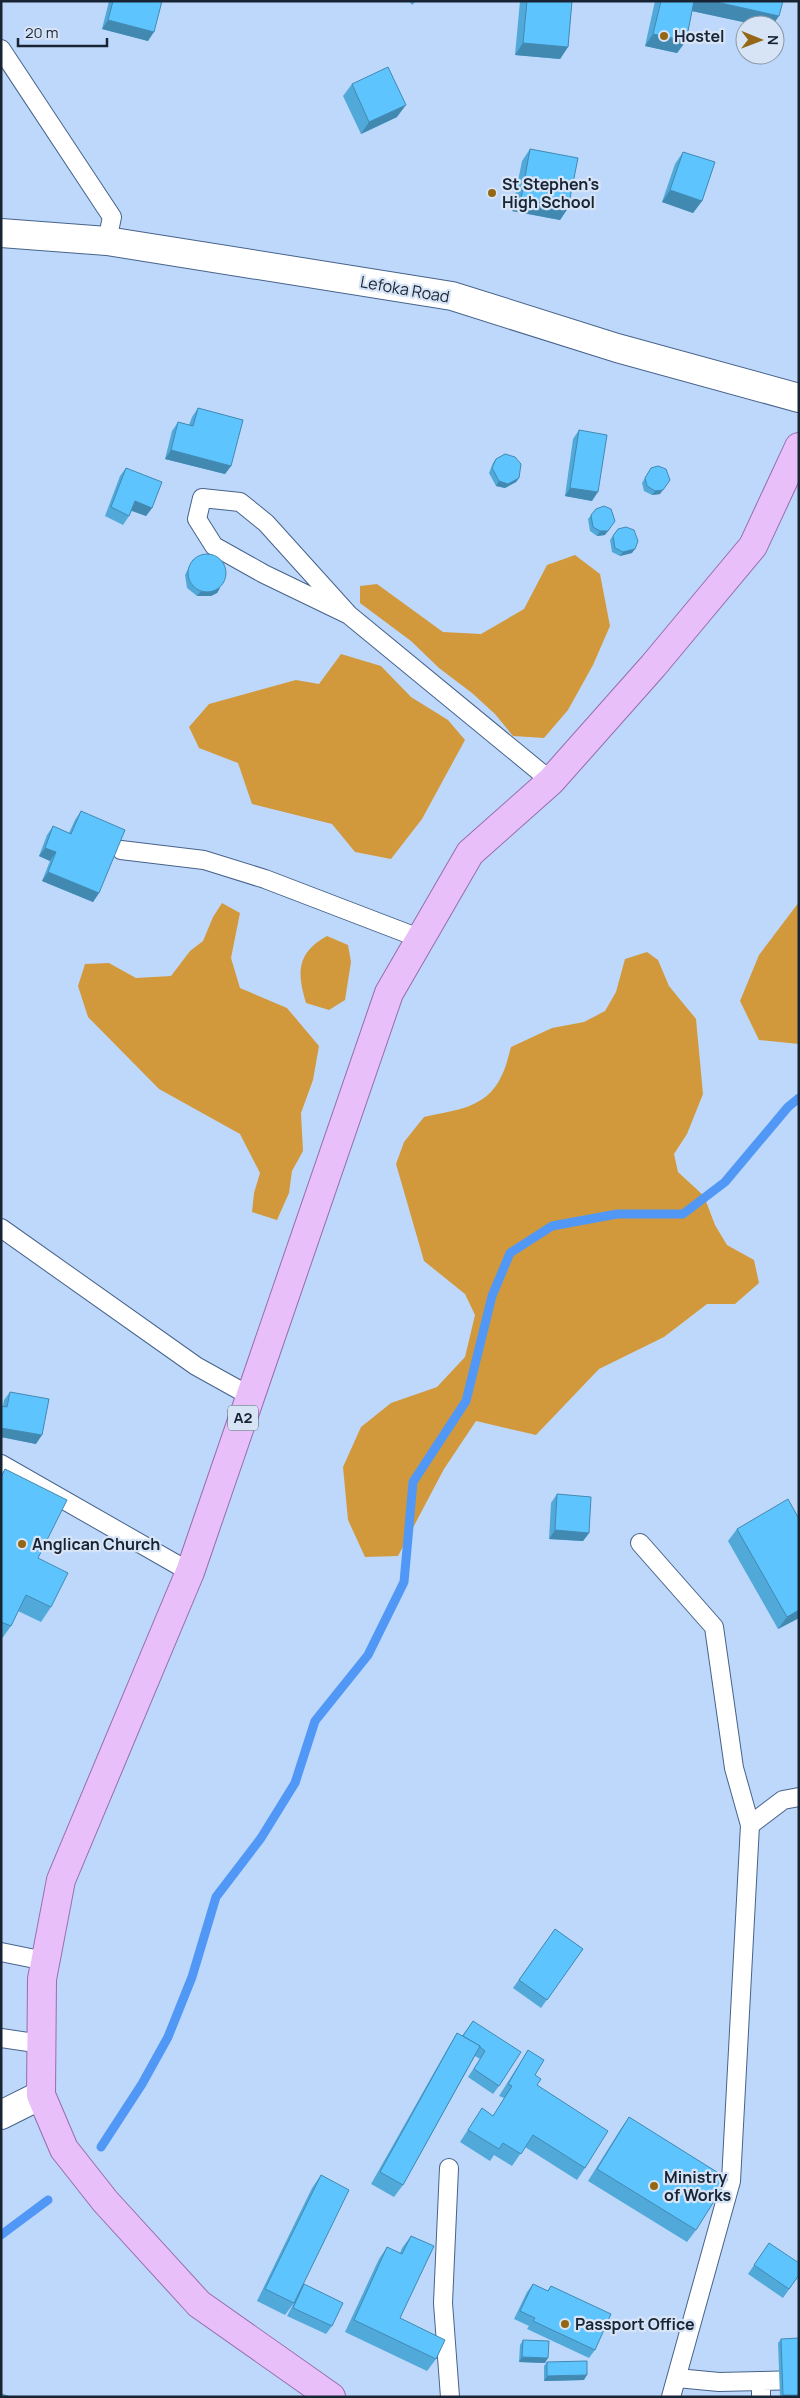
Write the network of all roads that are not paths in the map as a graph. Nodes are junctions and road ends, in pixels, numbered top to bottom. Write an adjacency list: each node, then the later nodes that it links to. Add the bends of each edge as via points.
1 (1, 49): 3 (lane, via 112,217)
2 (1, 234): 3 (street, Lefoka Road)
3 (106, 241): 4 (street, Lefoka Road, via 452,296 617,348)
4 (799, 398)
5 (799, 447): 7 (main road, A2, via 753,546)
6 (349, 614): 6 (lane, via 266,523 247,507 240,502 202,498 197,518 214,546 264,574); 7 (lane)
7 (551, 781): 9 (main road, A2, via 470,853)
8 (121, 850): 9 (lane, via 204,860 266,879)
9 (419, 938): 11 (main road, A2, via 389,993)
10 (1, 1228): 11 (lane, via 196,1366)
11 (250, 1396): 14 (main road, A2)
12 (1, 1464): 14 (lane)
13 (640, 1543): 16 (lane, via 714,1627 734,1768)
14 (190, 1572): 18 (main road, A2, via 61,1880)
15 (799, 1797): 16 (lane, via 783,1800)
16 (750, 1825): 24 (lane, via 731,2181)
17 (1, 1952): 18 (lane)
18 (46, 1961): 20 (main road, A2, via 42,1979)
19 (1, 2038): 20 (lane)
20 (42, 2044): 21 (main road, A2)
21 (41, 2095): 22 (street); 27 (main road, A2, via 64,2149 105,2202 199,2304)
22 (1, 2115)
23 (449, 2168): 28 (lane, via 443,2303)
24 (677, 2378): 26 (lane); 29 (lane)
25 (799, 2380): 26 (lane)
26 (761, 2389)
27 (331, 2397)
28 (450, 2397)
29 (671, 2397)

